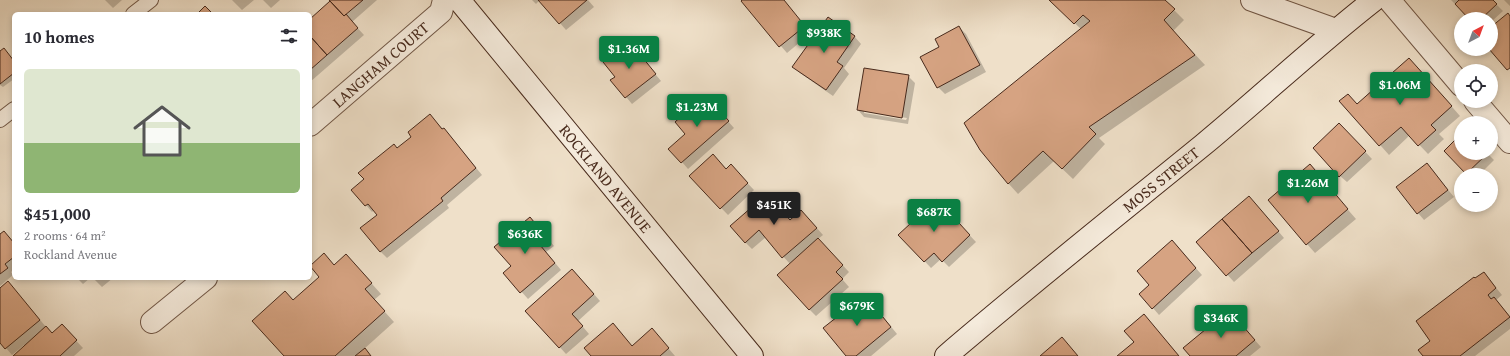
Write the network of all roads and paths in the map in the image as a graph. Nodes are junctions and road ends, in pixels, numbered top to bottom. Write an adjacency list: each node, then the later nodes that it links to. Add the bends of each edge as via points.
1 (151, 0): 7 (lane)
2 (444, 0): 13 (street, LANGHAM COURT, via 442,12)
3 (459, 0): 17 (street, ROCKLAND AVENUE)
4 (1252, 0): 8 (street)
5 (1374, 0): 8 (street, MOSS STREET)
6 (1388, 0): 9 (street)
7 (136, 12)
8 (1336, 30): 18 (street, MOSS STREET, via 1204,144)
9 (1454, 77)
10 (1481, 108): 14 (street)
11 (12, 111): 12 (lane)
12 (0, 120)
13 (312, 123)
14 (1510, 142)
15 (204, 280): 16 (street)
16 (152, 322)
17 (752, 356)
18 (946, 356)

